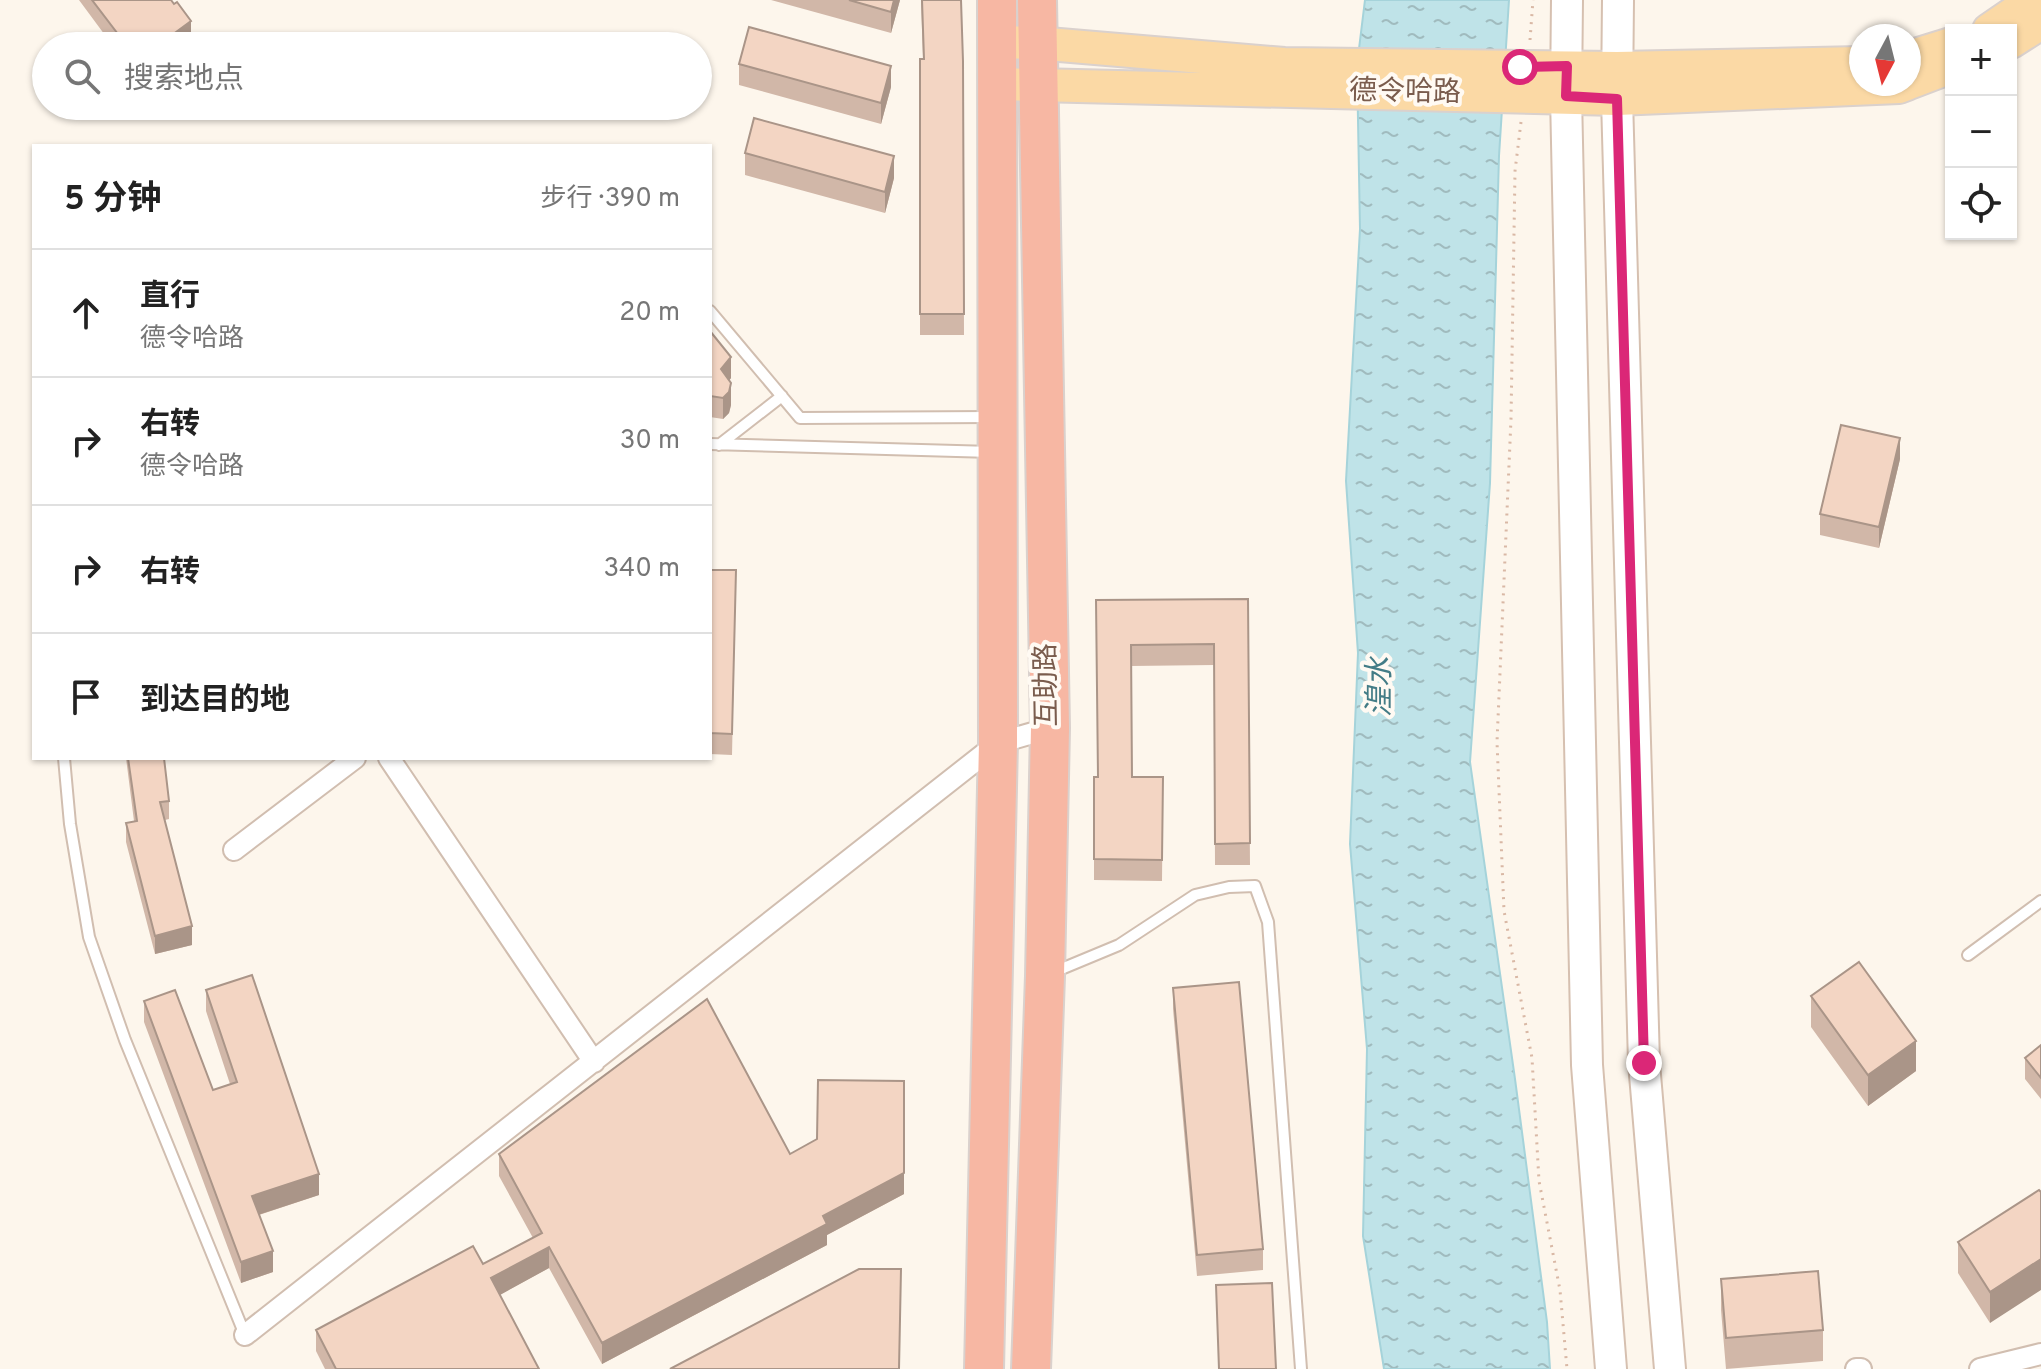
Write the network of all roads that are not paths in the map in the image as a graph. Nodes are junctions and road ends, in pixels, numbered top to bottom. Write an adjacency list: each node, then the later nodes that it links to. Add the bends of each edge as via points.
1 (997, 0): 9 (highway, 互助路)
2 (1037, 0): 10 (highway, 互助路)
3 (1567, 0): 17 (main road)
4 (1618, 0): 18 (main road)
5 (2033, 0): 7 (main road)
6 (2041, 23): 8 (main road)
7 (1998, 24)
8 (2017, 38)
9 (997, 42): 10 (main road, 德令哈路); 19 (highway, 互助路)
10 (1036, 43): 15 (main road, 德令哈路); 20 (highway, 互助路)
11 (1945, 46): 12 (main road)
12 (1921, 53)
13 (1849, 64): 18 (main road, 德令哈路)
14 (1945, 69): 16 (main road, 德令哈路)
15 (1285, 78): 17 (main road, 德令哈路); 20 (main road, 德令哈路)
16 (1921, 79)
17 (1567, 81): 18 (main road, 德令哈路); 43 (main road, via 1587,1065)
18 (1617, 83): 21 (main road, 德令哈路); 44 (main road, via 1644,1063)
19 (997, 84): 20 (main road, 德令哈路); 24 (highway, 互助路)
20 (1036, 85): 26 (highway, 互助路)
21 (1849, 86)
22 (712, 313): 23 (lane)
23 (782, 396): 24 (lane, via 800,418); 25 (lane)
24 (998, 434): 25 (lane); 27 (highway, 互助路)
25 (715, 444)
26 (1050, 728): 27 (street); 34 (highway, 互助路)
27 (998, 743): 35 (street); 39 (highway, 互助路)
28 (64, 760): 37 (lane, via 89,937 125,1040)
29 (352, 760): 31 (street)
30 (390, 760): 35 (street)
31 (234, 850)
32 (2041, 901): 33 (lane)
33 (1968, 955)
34 (1045, 976): 36 (highway, 互助路); 42 (lane, via 1119,945 1195,895 1255,886 1268,922)
35 (594, 1062): 37 (street)
36 (1033, 1322): 40 (highway, 互助路); 41 (main road)
37 (245, 1335)
38 (2041, 1354): 45 (street)
39 (984, 1369)
40 (1031, 1369)
41 (1051, 1369)
42 (1301, 1369)
43 (1611, 1369)
44 (1670, 1369)
45 (1980, 1369)

